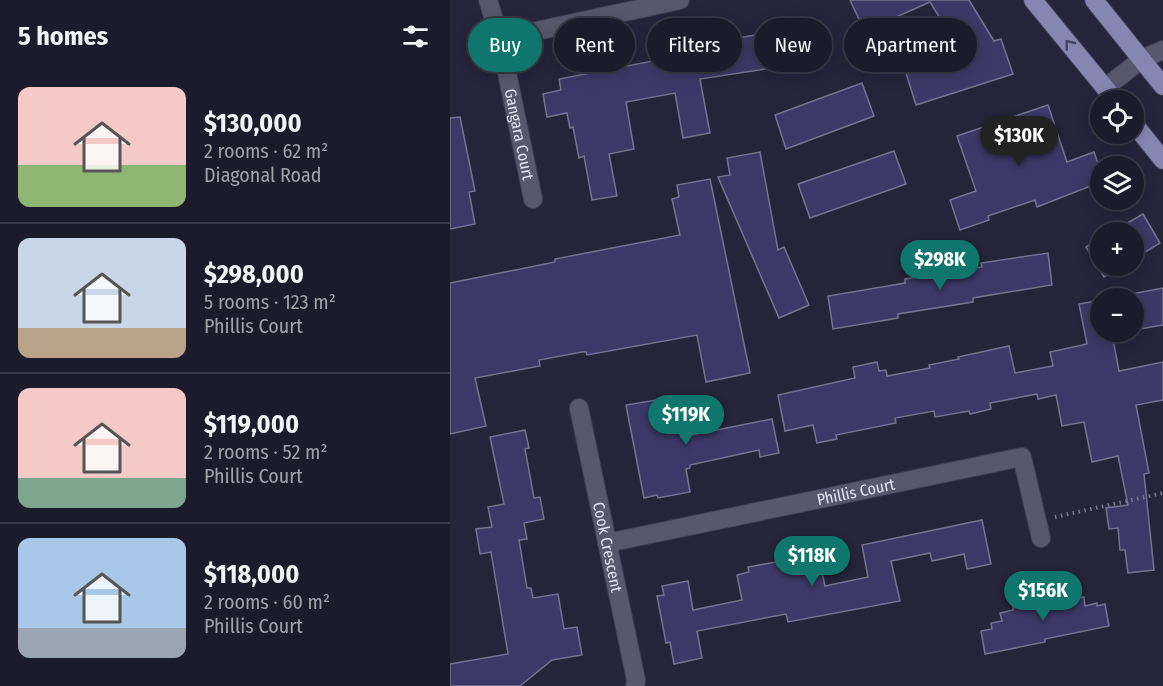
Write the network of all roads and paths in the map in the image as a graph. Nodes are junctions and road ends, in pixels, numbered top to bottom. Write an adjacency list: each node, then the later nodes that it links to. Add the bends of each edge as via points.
1 (488, 0): 5 (street, Gangara Court)
2 (680, 0): 6 (street)
3 (1033, 0): 11 (main road, one-way to 3)
4 (1094, 0): 8 (main road)
5 (494, 18)
6 (542, 30)
7 (1163, 50): 8 (street)
8 (1142, 59): 10 (main road); 12 (street)
9 (507, 72): 15 (street, Gangara Court)
10 (1163, 86)
11 (1107, 90)
12 (1114, 90)
13 (1144, 136): 14 (main road)
14 (1163, 160)
15 (533, 199)
16 (579, 408): 19 (street, Cook Crescent)
17 (1163, 493): 18 (path)
18 (1039, 529): 19 (street, Phillis Court, via 1022,458)
19 (607, 543): 20 (street, Cook Crescent)
20 (635, 686)

